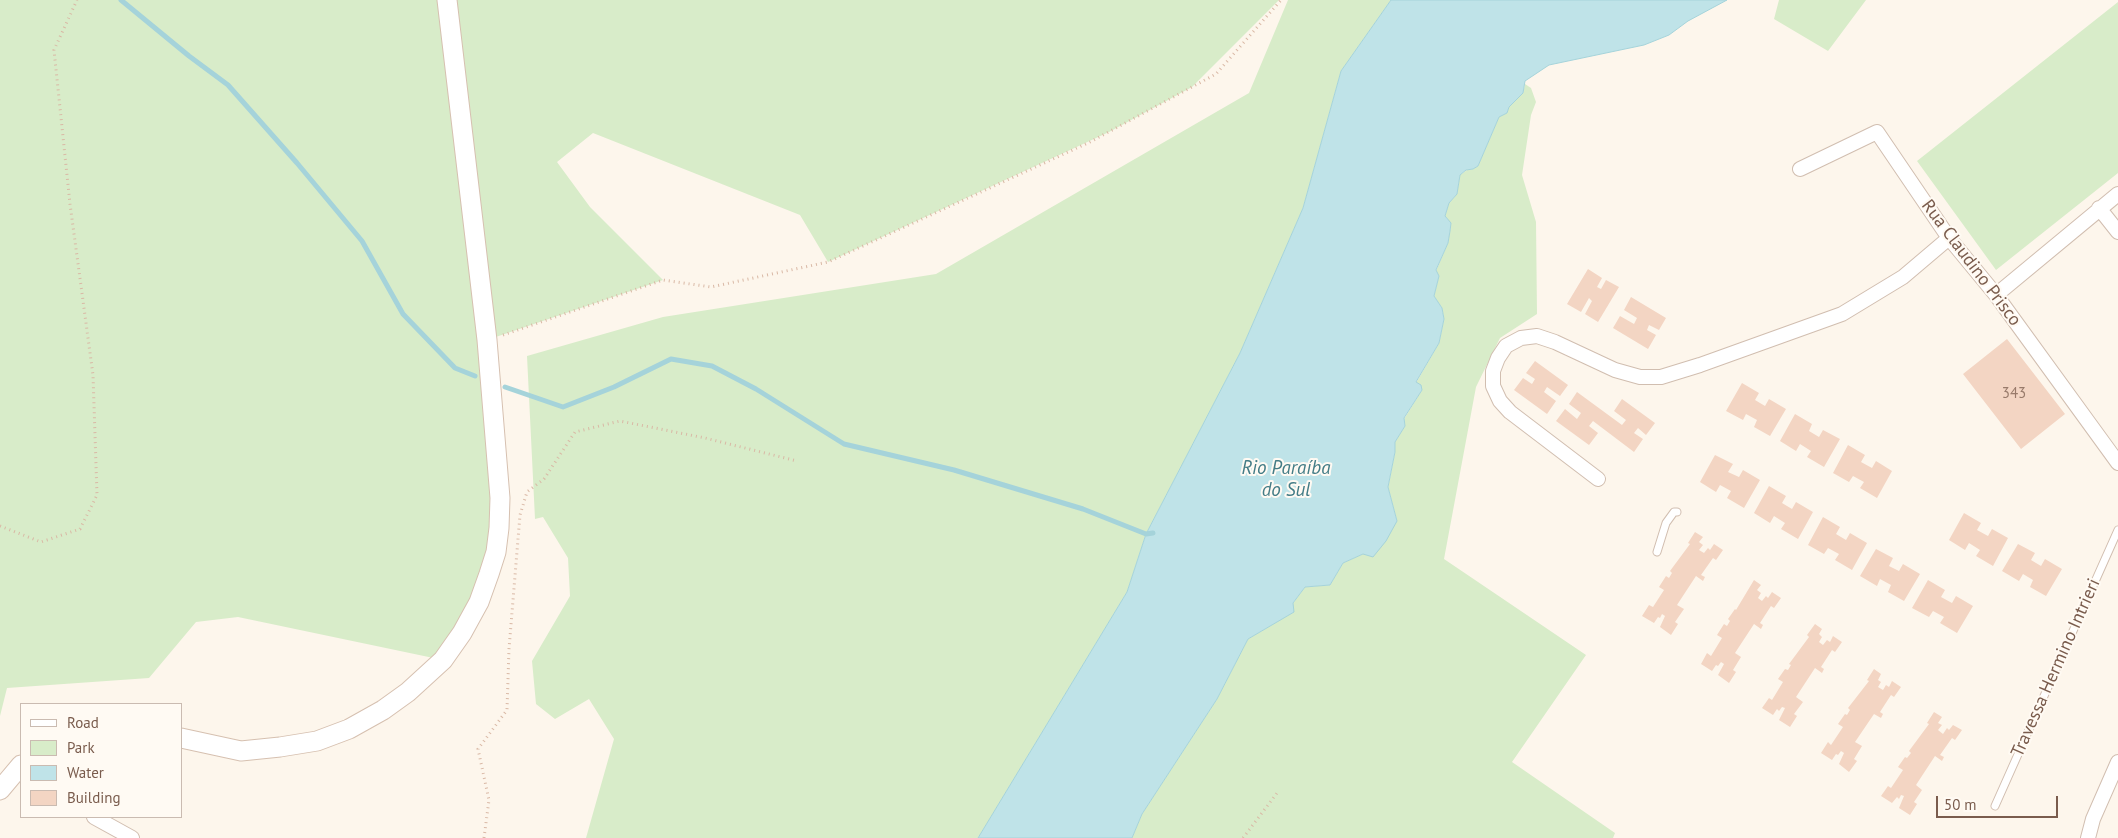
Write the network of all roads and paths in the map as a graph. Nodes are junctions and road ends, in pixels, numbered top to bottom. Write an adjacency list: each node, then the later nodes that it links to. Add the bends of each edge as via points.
1 (77, 0): 15 (path, via 54,50 93,376 97,495 80,529 42,542)
2 (447, 0): 10 (main road)
3 (1281, 0): 10 (path, via 1216,74 1090,142 828,262 711,287 662,280)
4 (1800, 169): 8 (street, Rua Claudino Prisco, via 1877,132)
5 (2118, 194): 6 (street)
6 (2099, 208): 7 (street); 9 (street)
7 (2118, 232)
8 (1948, 238): 9 (street, Rua Claudino Prisco); 13 (street, via 1903,277 1842,314 1661,377 1640,377 1615,370 1537,336 1521,338 1506,346 1493,371 1493,386 1500,401)
9 (1996, 295): 12 (street, Rua Claudino Prisco)
10 (487, 340): 18 (main road, via 500,498 496,552 479,602 443,660 383,710 349,729 317,741 241,750)
11 (797, 461): 26 (path, via 620,421 575,432 544,479 527,492 520,515 507,710 478,748 489,800)
12 (2118, 462)
13 (1598, 479)
14 (1677, 512): 17 (lane, via 1666,523)
15 (0, 526)
16 (2118, 530): 23 (lane, Travessa Hermino Intrieri)
17 (1656, 552)
18 (182, 738)
19 (2118, 762): 28 (street)
20 (19, 771): 21 (main road)
21 (0, 790)
22 (1277, 793): 27 (path)
23 (1995, 806)
24 (96, 818): 25 (street)
25 (132, 838)
26 (484, 838)
27 (1242, 838)
28 (2088, 838)

